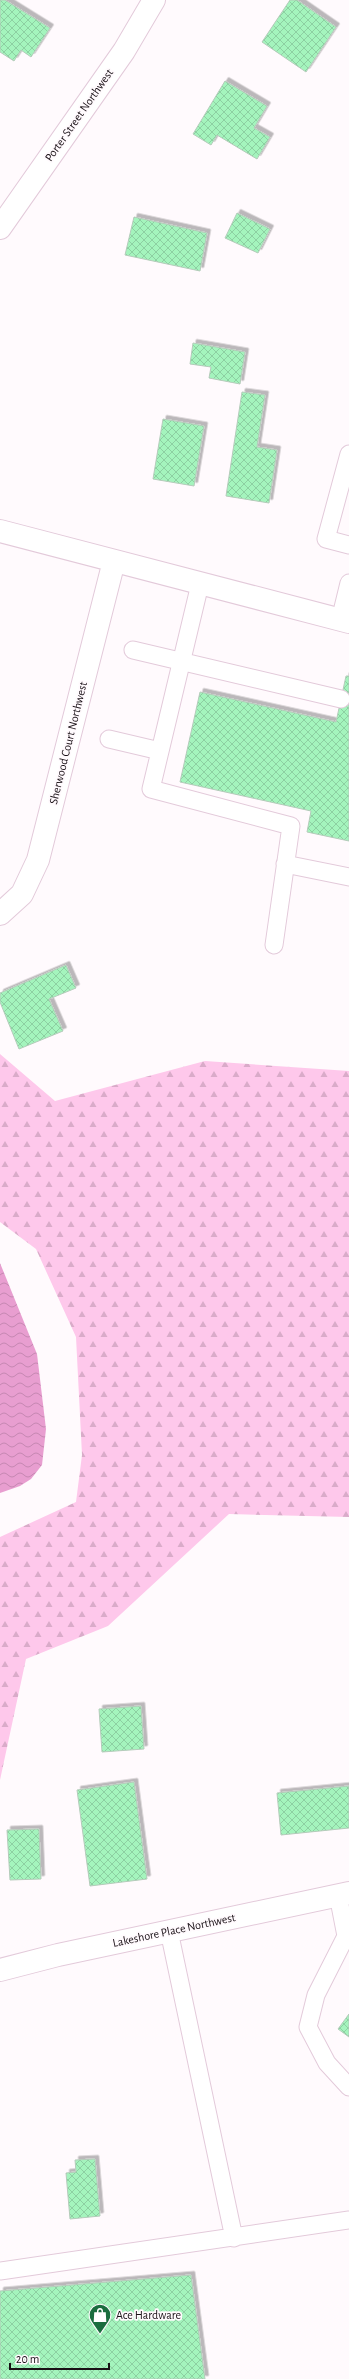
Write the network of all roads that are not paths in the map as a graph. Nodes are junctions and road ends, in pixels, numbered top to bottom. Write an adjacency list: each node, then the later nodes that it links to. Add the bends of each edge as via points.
1 (154, 0): 2 (street, Porter Street Northwest, via 124,52)
2 (0, 228)
3 (349, 454): 5 (lane, via 326,539)
4 (0, 531): 6 (street)
5 (349, 545)
6 (114, 561): 8 (street); 17 (street, Sherwood Court Northwest, via 38,860 22,894)
7 (349, 583): 9 (lane)
8 (200, 584): 9 (street); 11 (lane)
9 (345, 621)
10 (133, 650): 11 (lane)
11 (182, 661): 12 (lane); 14 (lane)
12 (341, 700)
13 (109, 738): 14 (lane)
14 (160, 751): 15 (lane, via 151,789 291,826)
15 (285, 864): 16 (lane); 18 (lane)
16 (349, 877)
17 (0, 914)
18 (274, 946)
19 (344, 1894): 20 (street, Lakeshore Place Northwest); 22 (lane, via 346,1936 316,1995 308,2027 327,2063)
20 (169, 1931): 21 (street, Lakeshore Place Northwest); 24 (lane)
21 (0, 1970)
22 (349, 2087)
23 (349, 2220): 24 (lane)
24 (234, 2238): 25 (lane)
25 (0, 2271)

